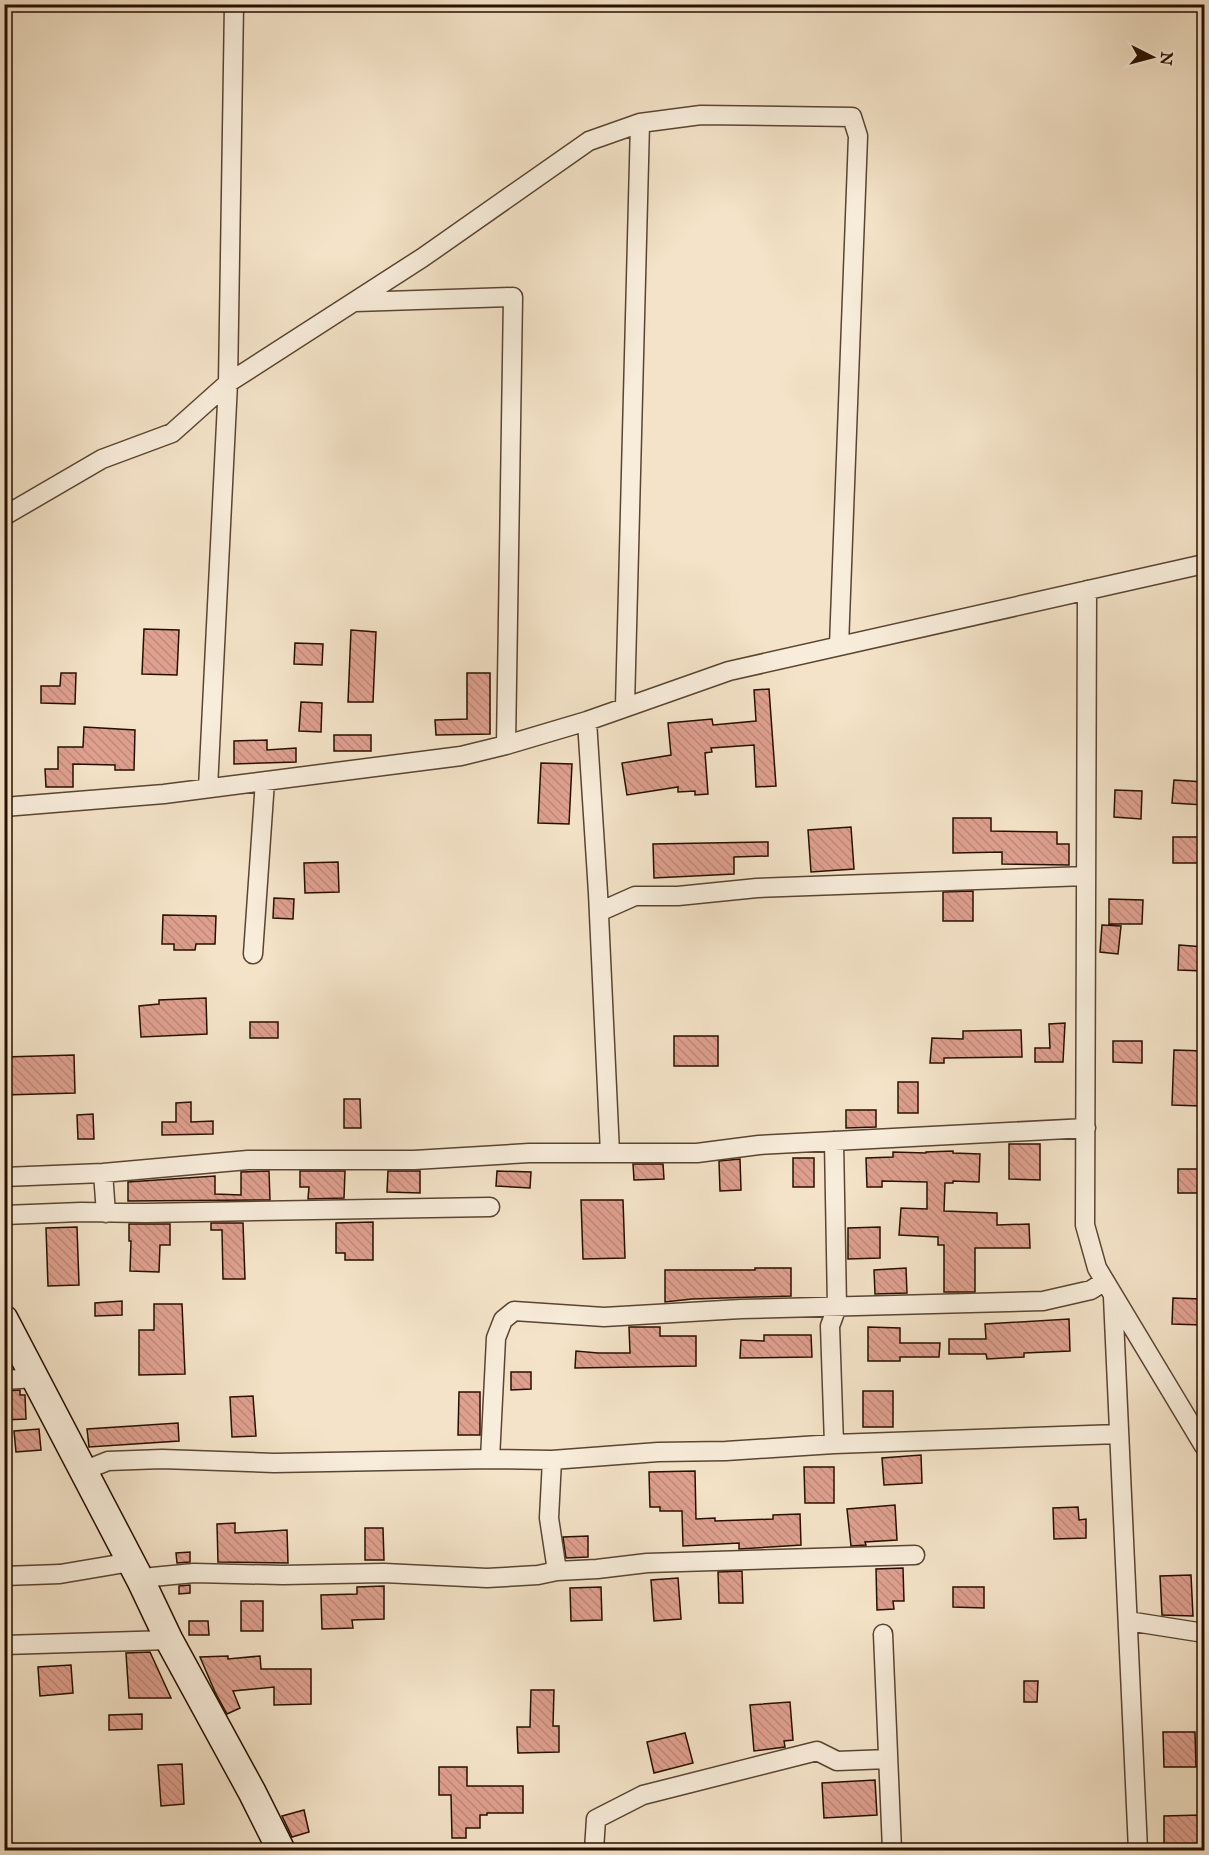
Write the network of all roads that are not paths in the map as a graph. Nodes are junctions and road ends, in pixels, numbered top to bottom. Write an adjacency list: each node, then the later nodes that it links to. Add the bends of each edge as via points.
1 (234, 4): 4 (street)
2 (640, 123): 3 (street, via 589,141); 8 (street, via 701,116 852,117 858,136); 9 (street)
3 (353, 302): 4 (street); 11 (street, via 513,297)
4 (228, 383): 5 (street, via 172,433 102,459); 13 (street)
5 (4, 516)
6 (1204, 564): 7 (street)
7 (1087, 590): 8 (street); 15 (street)
8 (839, 646): 9 (street, via 729,671)
9 (625, 706): 10 (street)
10 (587, 721): 11 (street); 16 (street)
11 (506, 745): 12 (street, via 461,756)
12 (265, 781): 13 (street); 17 (street)
13 (208, 788): 14 (street)
14 (4, 807)
15 (1086, 876): 16 (street, via 635,896); 18 (street)
16 (599, 912): 20 (street)
17 (253, 954)
18 (1086, 1128): 19 (street); 26 (street, via 1085,1226 1097,1268)
19 (834, 1141): 20 (street, via 698,1153); 27 (street)
20 (610, 1153): 21 (street, via 414,1160 248,1160)
21 (103, 1173): 22 (street); 24 (street)
22 (4, 1177)
23 (490, 1207): 24 (street)
24 (106, 1213): 25 (street)
25 (4, 1215)
26 (1109, 1288): 27 (street, via 1043,1301); 31 (street); 33 (street)
27 (837, 1307): 32 (street, via 830,1326); 34 (street, via 604,1317 513,1311 503,1320 496,1338)
28 (4, 1319): 29 (street)
29 (35, 1378): 30 (street); 36 (street)
30 (4, 1380)
31 (1119, 1434): 32 (street); 41 (street)
32 (834, 1444): 35 (street)
33 (1204, 1446)
34 (490, 1459): 35 (street); 36 (street, via 108,1461)
35 (552, 1460): 38 (street, via 549,1518)
36 (83, 1471): 39 (street)
37 (915, 1555): 38 (street, via 647,1563)
38 (557, 1571): 39 (street, via 487,1578 384,1573 194,1573 152,1577)
39 (136, 1572): 40 (street); 44 (street)
40 (4, 1576)
41 (1128, 1621): 42 (street); 50 (street)
42 (1204, 1633)
43 (883, 1634): 46 (street)
44 (169, 1640): 45 (street); 47 (street)
45 (4, 1645)
46 (888, 1759): 48 (street, via 837,1761 817,1751 643,1795 596,1819); 49 (street)
47 (281, 1851)
48 (594, 1851)
49 (892, 1851)
50 (1138, 1851)

